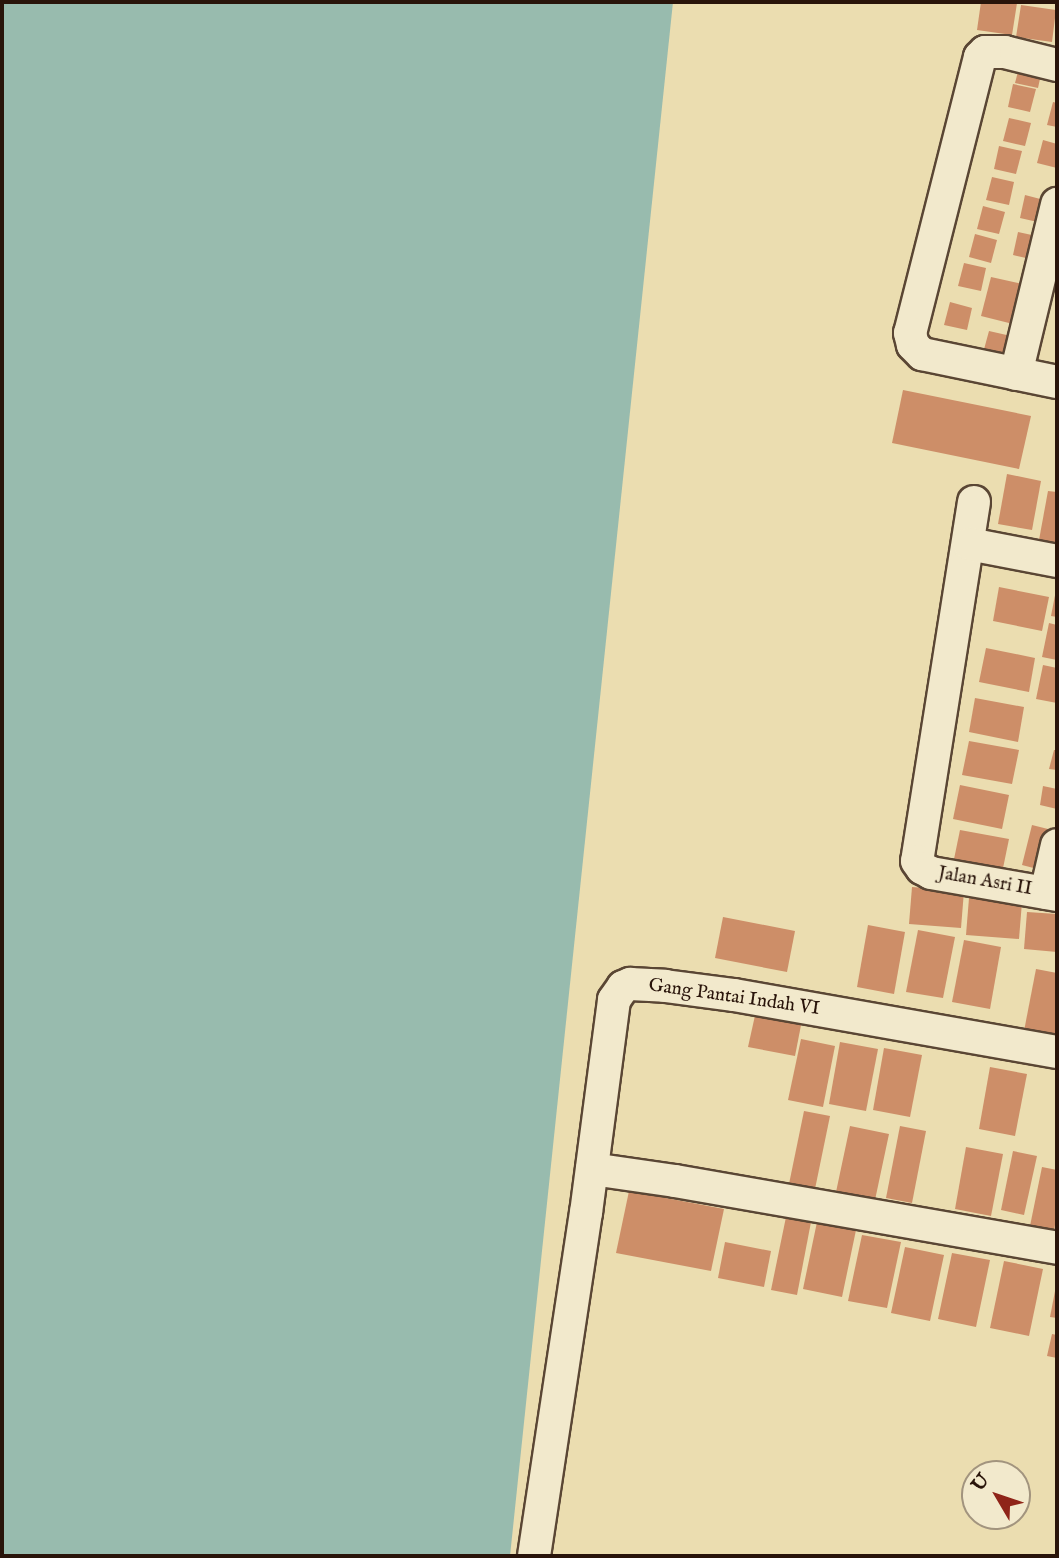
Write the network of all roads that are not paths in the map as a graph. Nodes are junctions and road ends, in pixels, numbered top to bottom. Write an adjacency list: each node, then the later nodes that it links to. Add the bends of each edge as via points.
1 (1057, 65): 3 (street, via 1005,52 985,52 980,57 910,333 922,354)
2 (1057, 204): 3 (street)
3 (1016, 373): 4 (street)
4 (1057, 382)
5 (974, 502): 6 (street)
6 (968, 544): 7 (street); 9 (street, Jalan Asri II, via 917,861 931,873)
7 (1057, 561)
8 (1057, 845): 9 (street)
9 (1052, 894)
10 (1057, 1052): 11 (street, Gang Pantai Indah VI, via 734,995 630,984 614,1000)
11 (592, 1169): 12 (street); 13 (street, Gang Pantai Indah VI)
12 (1057, 1248)
13 (534, 1556)

